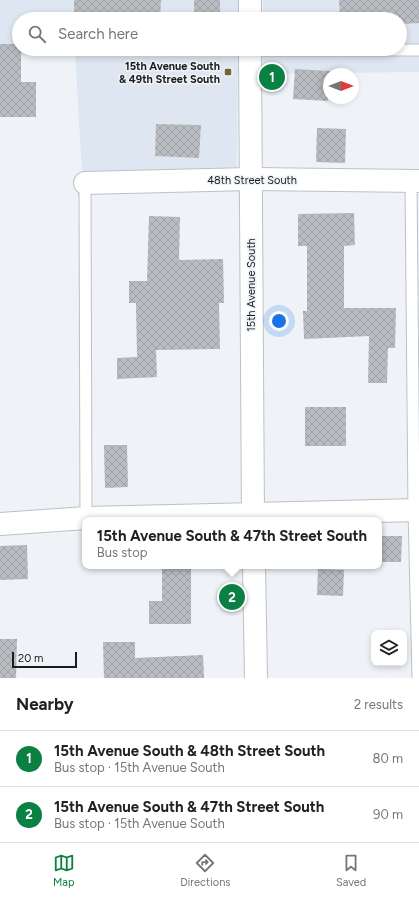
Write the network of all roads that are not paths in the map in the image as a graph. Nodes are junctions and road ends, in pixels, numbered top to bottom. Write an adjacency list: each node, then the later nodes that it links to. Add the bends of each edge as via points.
1 (250, 0): 2 (street)
2 (250, 12)
3 (407, 50): 4 (lane)
4 (419, 50)
5 (250, 56): 6 (street, 15th Avenue South)
6 (250, 179): 7 (street, 48th Street South); 8 (street, 48th Street South); 11 (street, 15th Avenue South)
7 (415, 181): 9 (lane)
8 (85, 183): 10 (lane)
9 (416, 510): 11 (street); 16 (lane)
10 (86, 517)
11 (252, 517)
12 (82, 518): 13 (street)
13 (0, 524)
14 (254, 569): 15 (street)
15 (256, 678)
16 (418, 678)

